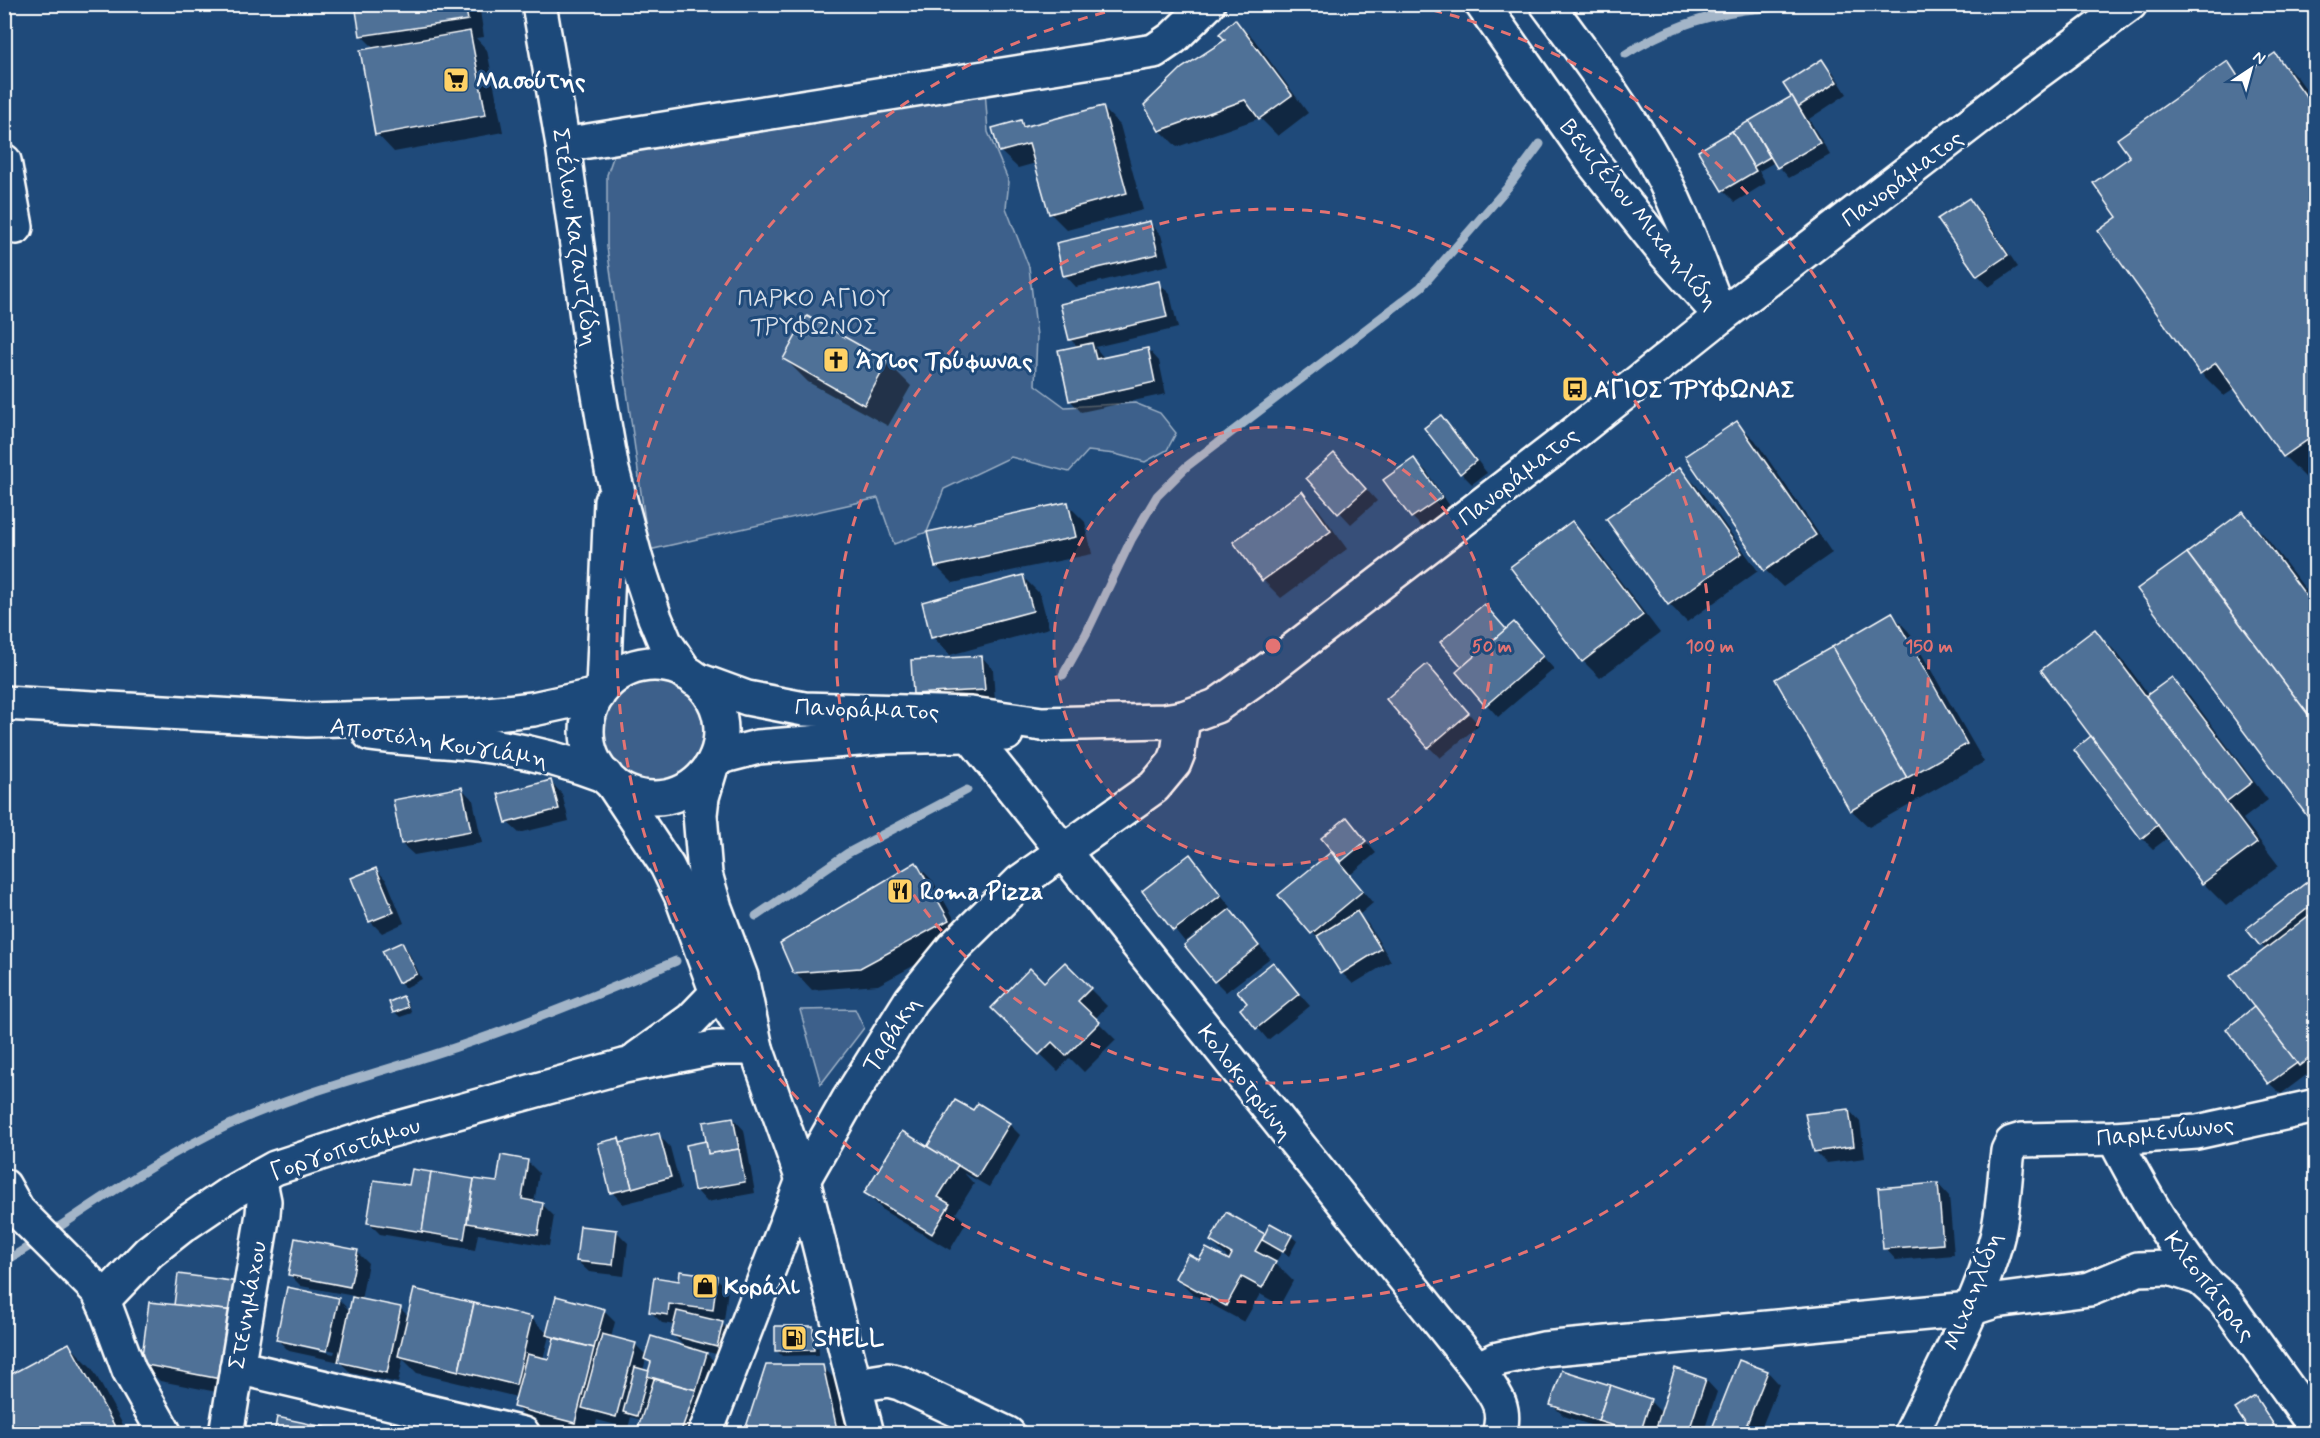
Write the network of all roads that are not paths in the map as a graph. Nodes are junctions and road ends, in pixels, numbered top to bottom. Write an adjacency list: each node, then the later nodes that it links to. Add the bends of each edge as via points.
1 (539, 4): 6 (street, Στέλιου Καζαντζίδη)
2 (1208, 4): 6 (street, via 1154,51)
3 (1482, 4): 9 (street, Βενιζέλου Μιχαηλίδη, via 1595,165)
4 (1547, 4): 9 (street, Βενιζέλου Μιχαηλίδη, via 1647,149 1679,213)
5 (2130, 4): 9 (street, Πανοράματος)
6 (563, 145): 10 (street, Στέλιου Καζαντζίδη)
7 (4, 160): 8 (street)
8 (16, 227)
9 (1720, 316): 14 (street, Πανοράματος, via 1266,671 1216,706)
10 (612, 470): 11 (street, Στέλιου Καζαντζίδη, via 655,618 665,642); 12 (street, Στέλιου Καζαντζίδη)
11 (691, 676): 12 (street, via 660,665 642,666 616,676); 16 (street, Πανοράματος, via 747,698 804,709 971,714); 18 (street, via 714,701 720,720 721,740)
12 (601, 692): 15 (street, Αποστόλη Κουγιάμη, via 533,709 478,715); 19 (street, via 591,711 588,737 592,754)
13 (4, 703): 15 (street, Αποστόλη Κουγιάμη)
14 (1183, 718): 16 (street, Πανοράματος, via 1142,723); 20 (street, Ταβάκη, via 1178,753 1162,778 1138,800)
15 (307, 720): 19 (street, Αποστόλη Κουγιάμη, via 384,736 527,753)
16 (1042, 724): 17 (street, Πανοράματος, via 1007,734)
17 (971, 736): 18 (street, Πανοράματος, via 892,736 758,747); 20 (street, Κολοκοτρώνη)
18 (713, 763): 19 (street, via 693,786 666,797 636,795); 21 (street, via 702,797)
19 (609, 779): 21 (street, via 662,857 681,895)
20 (1062, 850): 29 (street, Ταβάκη, via 999,901 938,965 855,1089); 35 (street, Κολοκοτρώνη)
21 (704, 918): 22 (street)
22 (718, 967): 23 (street); 23 (street, via 741,977); 24 (street, Γοργοποτάμου, via 691,1020)
23 (756, 1048): 24 (street, Γοργοποτάμου, via 714,1048); 29 (street)
24 (624, 1066): 28 (street, Γοργοποτάμου, via 351,1142)
25 (2316, 1106): 26 (street, Παρμενίωνος, via 2197,1132)
26 (2114, 1138): 27 (street, Παρμενίωνος); 31 (street, Κλεοπάτρας, via 2153,1211)
27 (2012, 1143): 33 (street, Μιχαηλίδη, via 1997,1239)
28 (259, 1177): 32 (street, Γοργοποτάμου, via 204,1210); 34 (street, Στενημάχου, via 263,1214)
29 (803, 1180): 36 (street); 41 (street, Ταβάκη)
30 (11, 1198): 32 (street)
31 (2200, 1278): 33 (street, via 2169,1268 2138,1269 2090,1289 1995,1300); 37 (street, Κλεοπάτρας, via 2225,1301)
32 (100, 1295): 38 (street, via 129,1370)
33 (1970, 1309): 35 (street, via 1543,1349 1498,1359); 45 (street, Μιχαηλίδη)
34 (237, 1367): 39 (street, Στενημάχου); 40 (street)
35 (1478, 1369): 44 (street, Κολοκοτρώνη, via 1502,1410)
36 (856, 1385): 42 (street); 43 (street, via 888,1380 900,1383)
37 (2316, 1428)
38 (165, 1434)
39 (226, 1434)
40 (524, 1434)
41 (705, 1434)
42 (867, 1434)
43 (1008, 1434)
44 (1499, 1434)
45 (1911, 1434)

